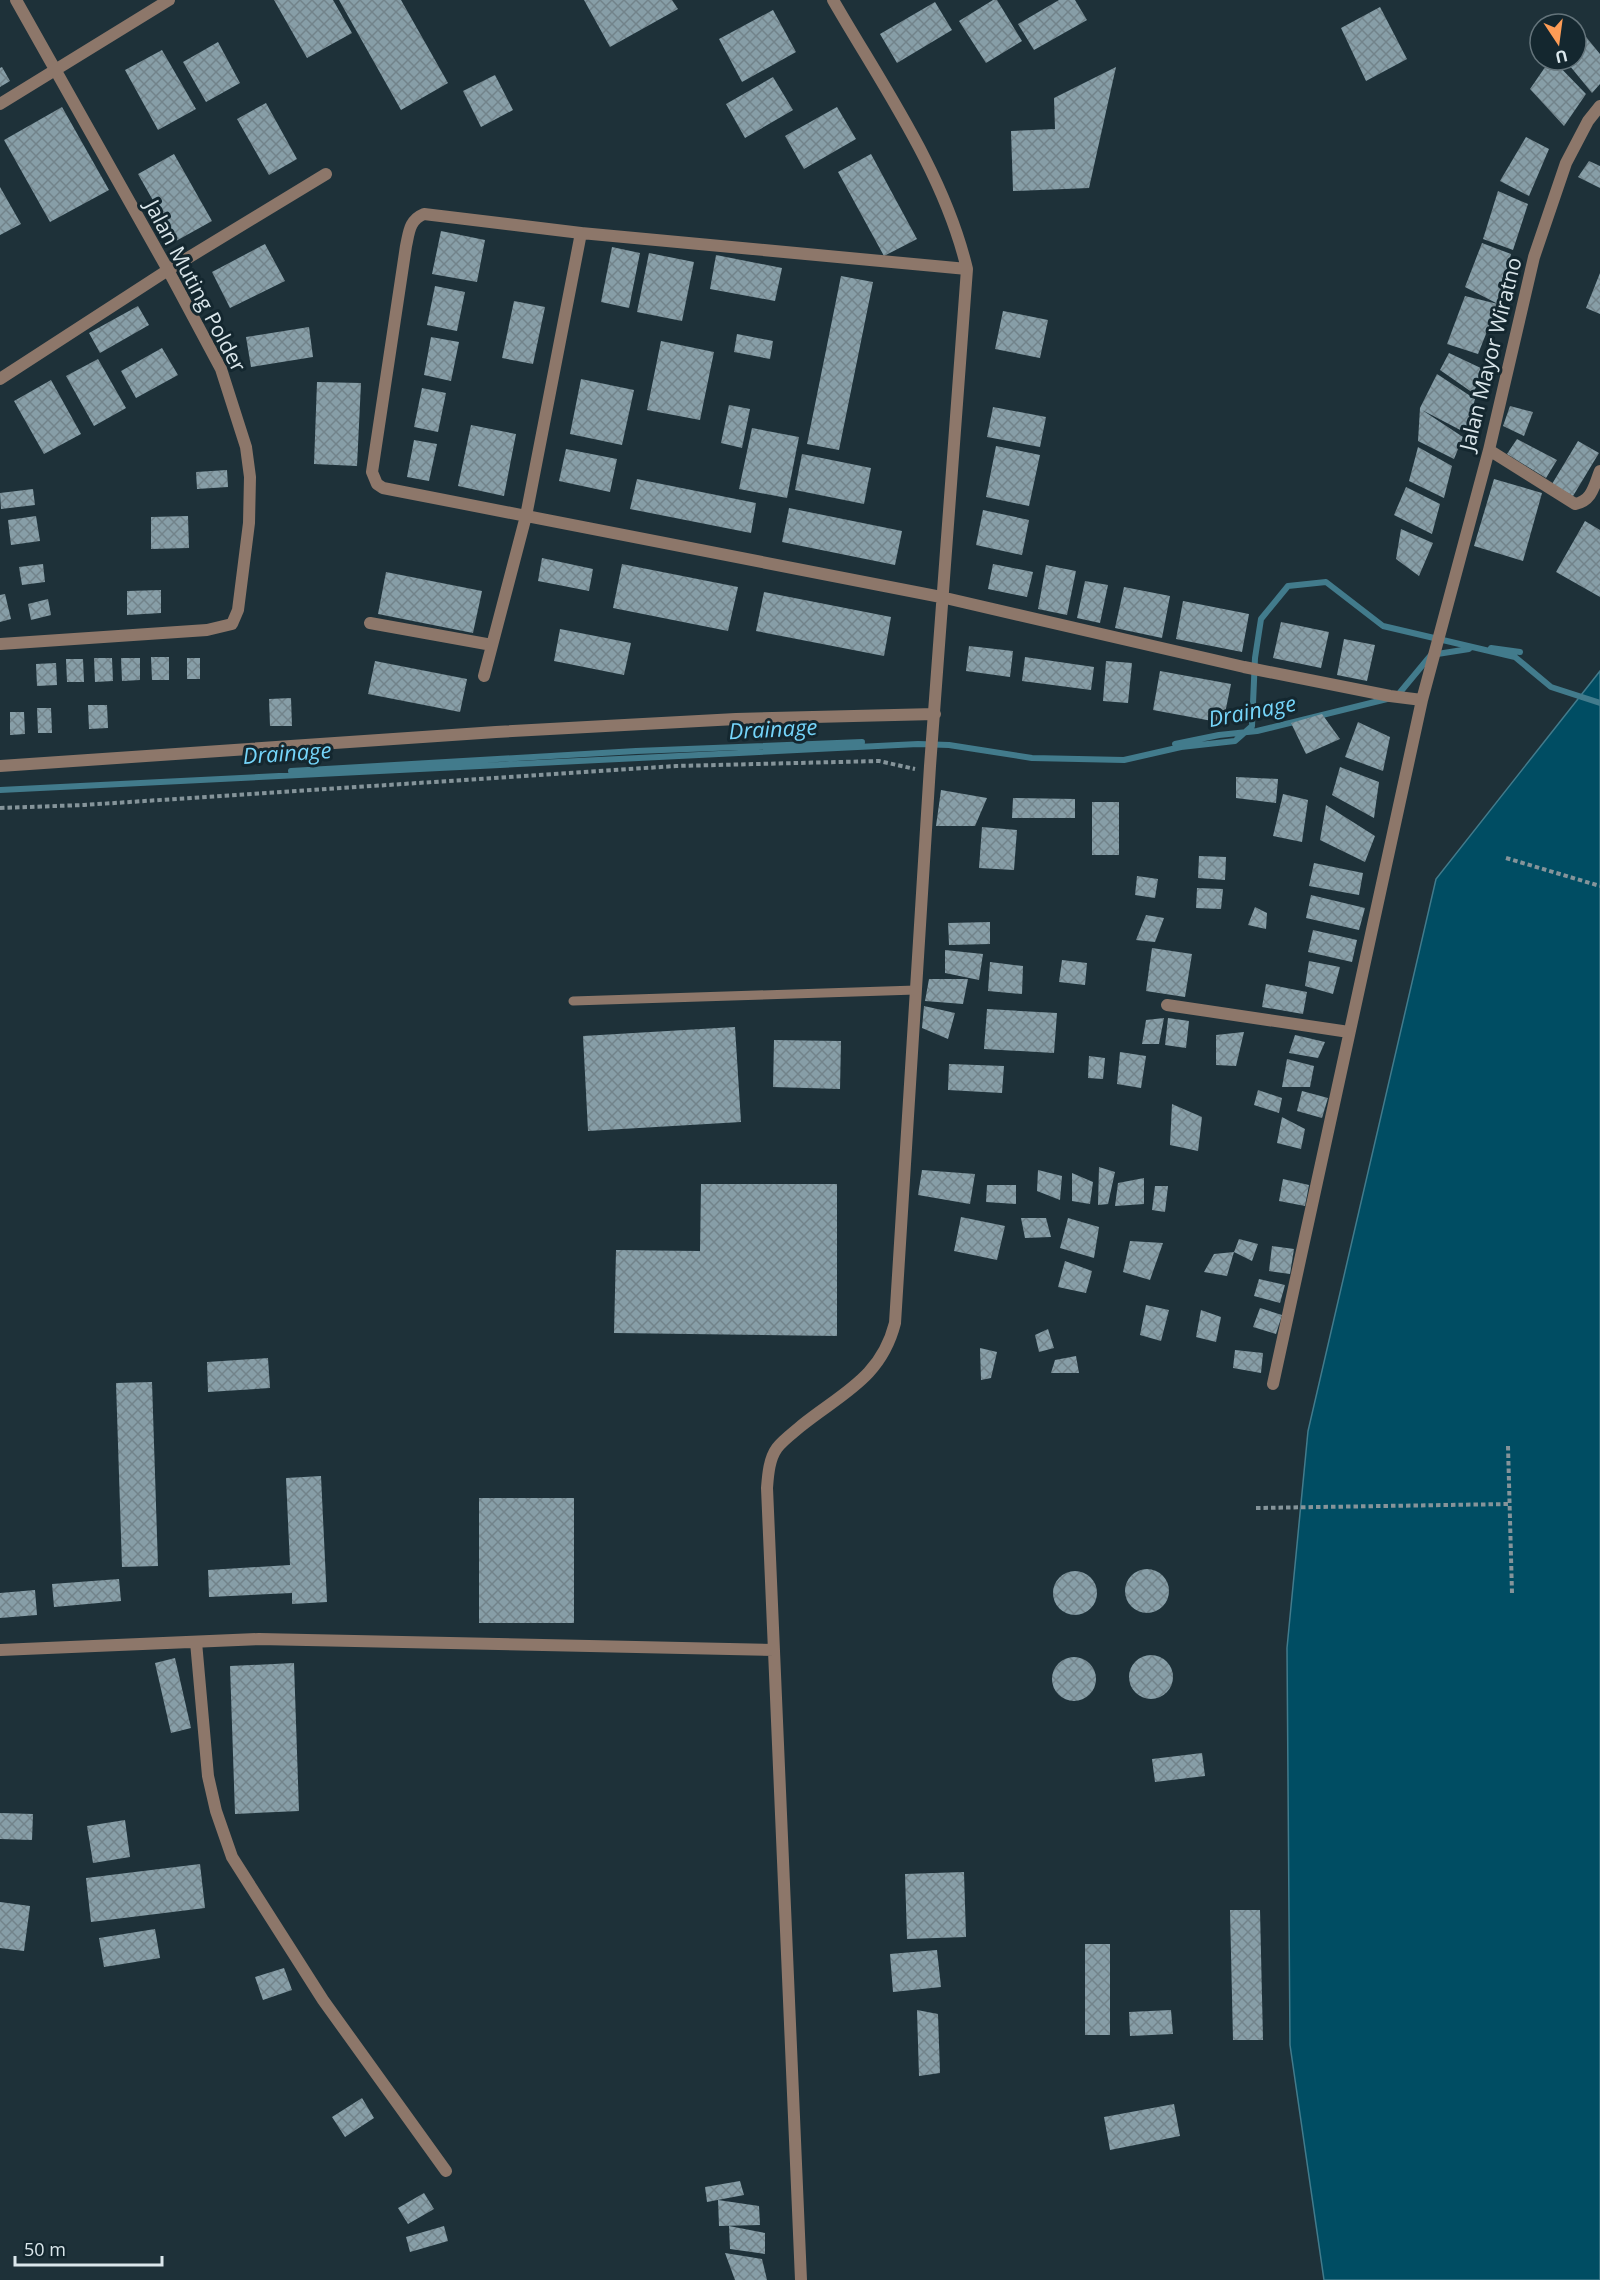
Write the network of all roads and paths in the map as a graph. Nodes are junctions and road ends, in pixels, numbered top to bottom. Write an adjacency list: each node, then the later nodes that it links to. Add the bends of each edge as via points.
1 (16, 0): 4 (street, Jalan Muting Polder)
2 (169, 0): 4 (street)
3 (833, 0): 9 (street, via 929,166 961,244)
4 (54, 71): 5 (street); 10 (street, Jalan Muting Polder)
5 (0, 104)
6 (1600, 106): 12 (street, Jalan Mayor Wiratno, via 1566,163 1534,256)
7 (327, 174): 10 (street)
8 (581, 233): 9 (street); 14 (street); 14 (street, via 424,214 411,224 406,246 374,478 383,488)
9 (967, 269): 15 (street)
10 (168, 270): 11 (street); 17 (street, Jalan Muting Polder, via 221,369 246,447 249,523 234,621 229,626 207,630)
11 (0, 378)
12 (1489, 450): 13 (street, via 1575,504 1591,495); 20 (street, Jalan Mayor Wiratno)
13 (1600, 471)
14 (526, 516): 15 (street); 18 (street)
15 (941, 597): 20 (street, via 1244,667); 21 (street)
16 (370, 623): 18 (street)
17 (0, 644)
18 (492, 645): 19 (street)
19 (484, 676)
20 (1422, 700): 30 (street, Jalan Mayor Wiratno)
21 (935, 714): 22 (street, via 736,719 496,732); 23 (street)
22 (0, 766)
23 (929, 770): 24 (path, via 879,760 676,766); 27 (street)
24 (0, 808)
25 (1506, 858): 26 (path)
26 (1600, 886)
27 (916, 990): 28 (lane); 38 (street, via 895,1323 884,1353 868,1375 776,1449 767,1488)
28 (573, 1001)
29 (1167, 1005): 30 (street)
30 (1349, 1032): 31 (street, Jalan Mayor Wiratno)
31 (1273, 1384)
32 (1508, 1446): 33 (path)
33 (1510, 1504): 34 (path); 35 (path)
34 (1256, 1508)
35 (1512, 1593)
36 (196, 1642): 37 (street); 38 (street, via 259,1639); 39 (street, via 208,1776 232,1857 323,2000)
37 (0, 1650)
38 (774, 1650): 40 (street)
39 (446, 2171)
40 (801, 2280)

